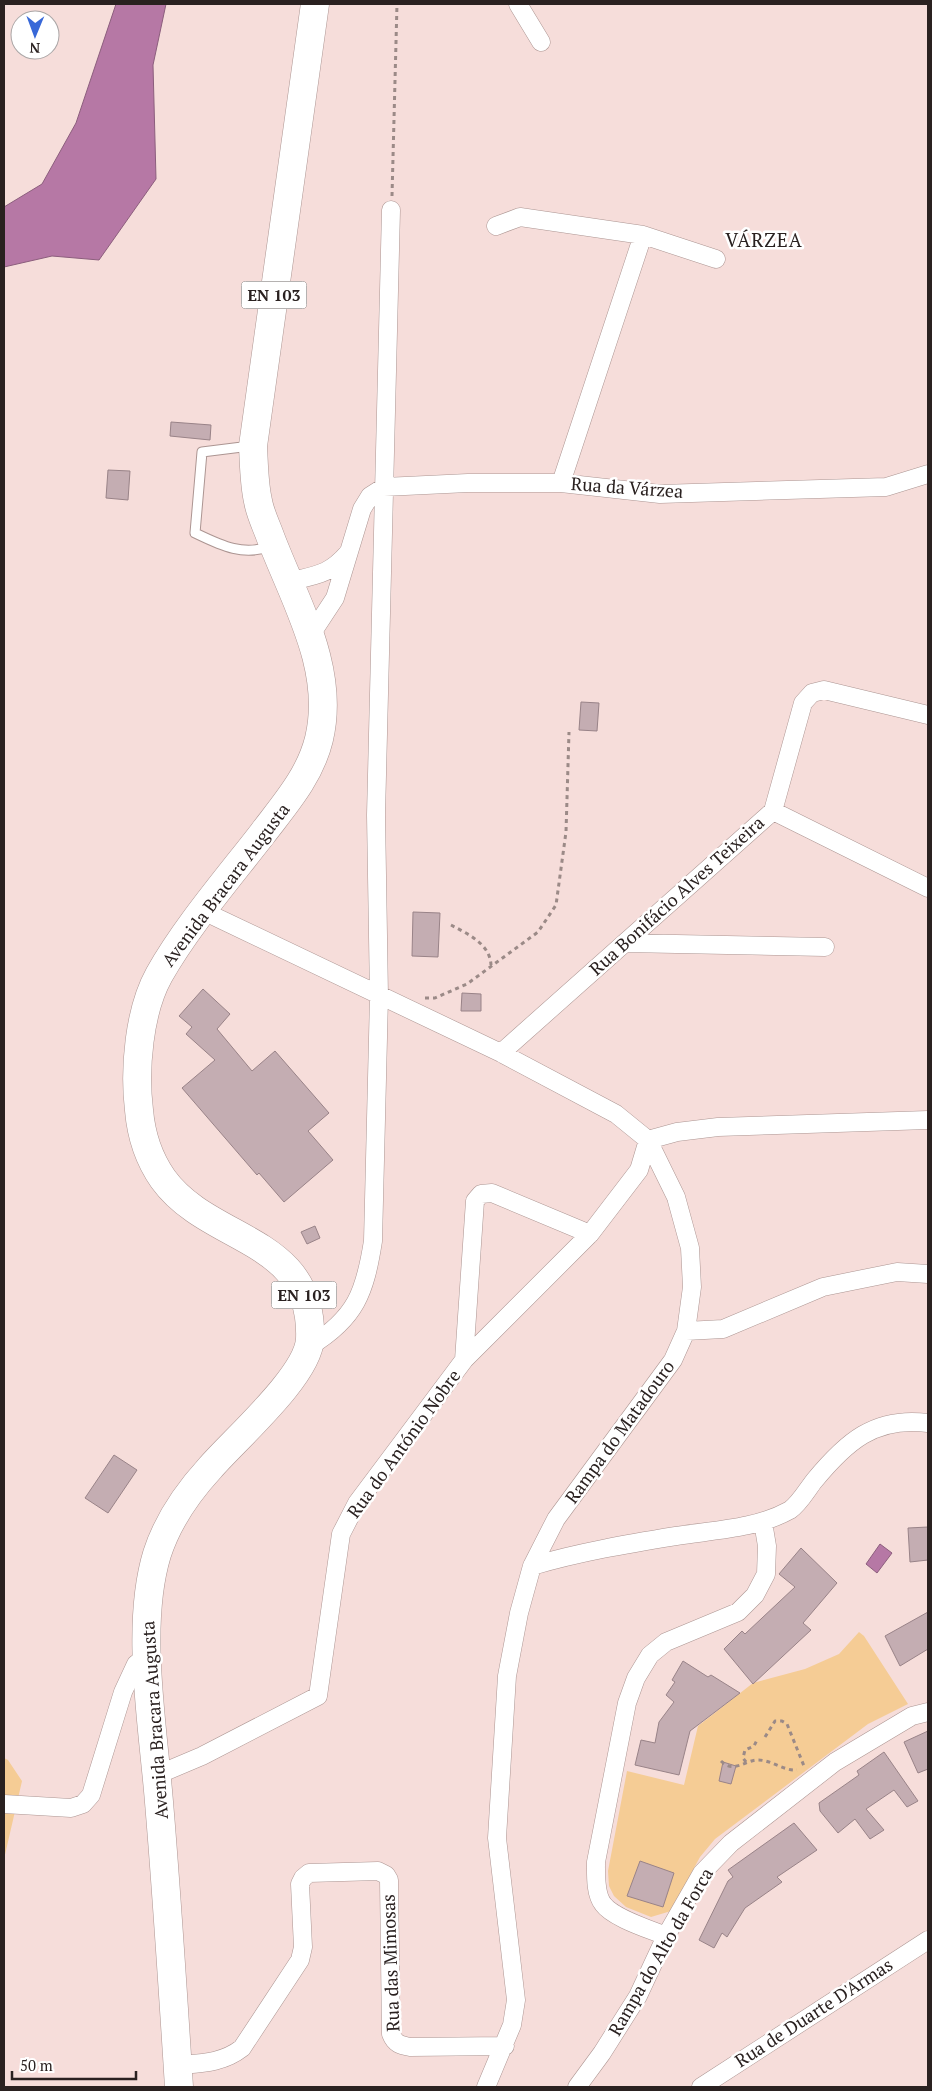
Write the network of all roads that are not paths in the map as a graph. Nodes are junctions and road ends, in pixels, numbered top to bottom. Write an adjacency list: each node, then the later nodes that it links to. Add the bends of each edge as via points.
1 (315, 4): 8 (main road, EN 103)
2 (518, 4): 3 (street)
3 (541, 42)
4 (391, 210): 11 (street)
5 (496, 226): 6 (street, via 520,217)
6 (643, 236): 7 (street); 10 (street)
7 (716, 259)
8 (254, 446): 12 (main road, EN 103, via 258,504); 12 (lane, via 202,452 195,533 230,550 261,550)
9 (928, 474): 10 (street, Rua da Várzea, via 886,487 660,494)
10 (561, 483): 11 (street, Rua da Várzea)
11 (384, 487): 13 (street, via 370,496 362,509); 22 (street, via 376,825)
12 (274, 545): 14 (main road, EN 103)
13 (348, 552): 14 (street, via 336,567); 15 (street, via 335,598)
14 (288, 582): 15 (main road, Avenida Bracara Augusta / EN 103)
15 (310, 636): 19 (main road, Avenida Bracara Augusta / EN 103, via 321,674 323,707 319,738 310,764 298,788)
16 (928, 715): 17 (street, Rua Bonifácio Alves Teixeira, via 824,690 812,693 803,703)
17 (773, 810): 18 (street); 20 (street, Rua Bonifácio Alves Teixeira)
18 (928, 888)
19 (203, 912): 22 (street, Rampa do Matadouro); 29 (main road, Avenida Bracara Augusta / EN 103, via 158,977 143,1018 138,1057 138,1106 144,1142 163,1180 191,1206 277,1258 300,1283 310,1311)
20 (626, 943): 21 (street); 23 (street, Rua Bonifácio Alves Teixeira)
21 (825, 947)
22 (379, 997): 23 (street, Rampa do Matadouro); 29 (street, via 374,1220 369,1264 357,1302 347,1317)
23 (502, 1053): 25 (street, Rampa do Matadouro, via 616,1114)
24 (928, 1120): 25 (street, via 718,1126)
25 (648, 1140): 26 (street, Rua do António Nobre, via 639,1170); 28 (street, Rampa do Matadouro, via 676,1197 690,1248 692,1288)
26 (590, 1234): 30 (street, Rua do António Nobre); 30 (street, via 492,1193 481,1194 475,1200)
27 (928, 1274): 28 (street, via 897,1272 823,1287 723,1329)
28 (686, 1331): 33 (street, Rampa do Matadouro, via 673,1360 556,1520)
29 (310, 1346): 34 (main road, Avenida Bracara Augusta / EN 103, via 287,1386 207,1470 178,1510 158,1552 148,1596)
30 (464, 1360): 37 (street, Rua do António Nobre, via 357,1503 341,1534 318,1696 202,1756)
31 (928, 1423): 32 (street, via 907,1420 877,1427 853,1440 833,1458 792,1509)
32 (763, 1522): 33 (street, via 607,1547); 39 (street, via 767,1546 766,1574 755,1595 738,1612 666,1642 650,1655 636,1678 627,1703 596,1862 596,1885 602,1904 614,1913)
33 (532, 1566): 41 (street, Rampa do Matadouro, via 508,1676 498,1805 497,1838 516,2000)
34 (147, 1657): 37 (main road, Avenida Bracara Augusta / EN 103); 38 (street, via 136,1664 123,1692 91,1795 83,1804 71,1808)
35 (928, 1702): 36 (street, Rampa do Alto da Forca)
36 (920, 1714): 39 (street, Rampa do Alto da Forca, via 835,1762 731,1843 702,1873)
37 (157, 1775): 42 (main road, Avenida Bracara Augusta / EN 103)
38 (4, 1804)
39 (666, 1936): 44 (street, Rampa do Alto da Forca, via 638,1996)
40 (928, 1940): 45 (street, Rua de Duarte D'Armas)
41 (505, 2046): 42 (street, Rua das Mimosas, via 399,2045 391,2034 389,1880 378,1871 309,1873 300,1884 303,1947 300,1960 242,2048 230,2057); 43 (street, Rampa do Matadouro)
42 (179, 2076)
43 (486, 2087)
44 (577, 2087)
45 (700, 2087)

